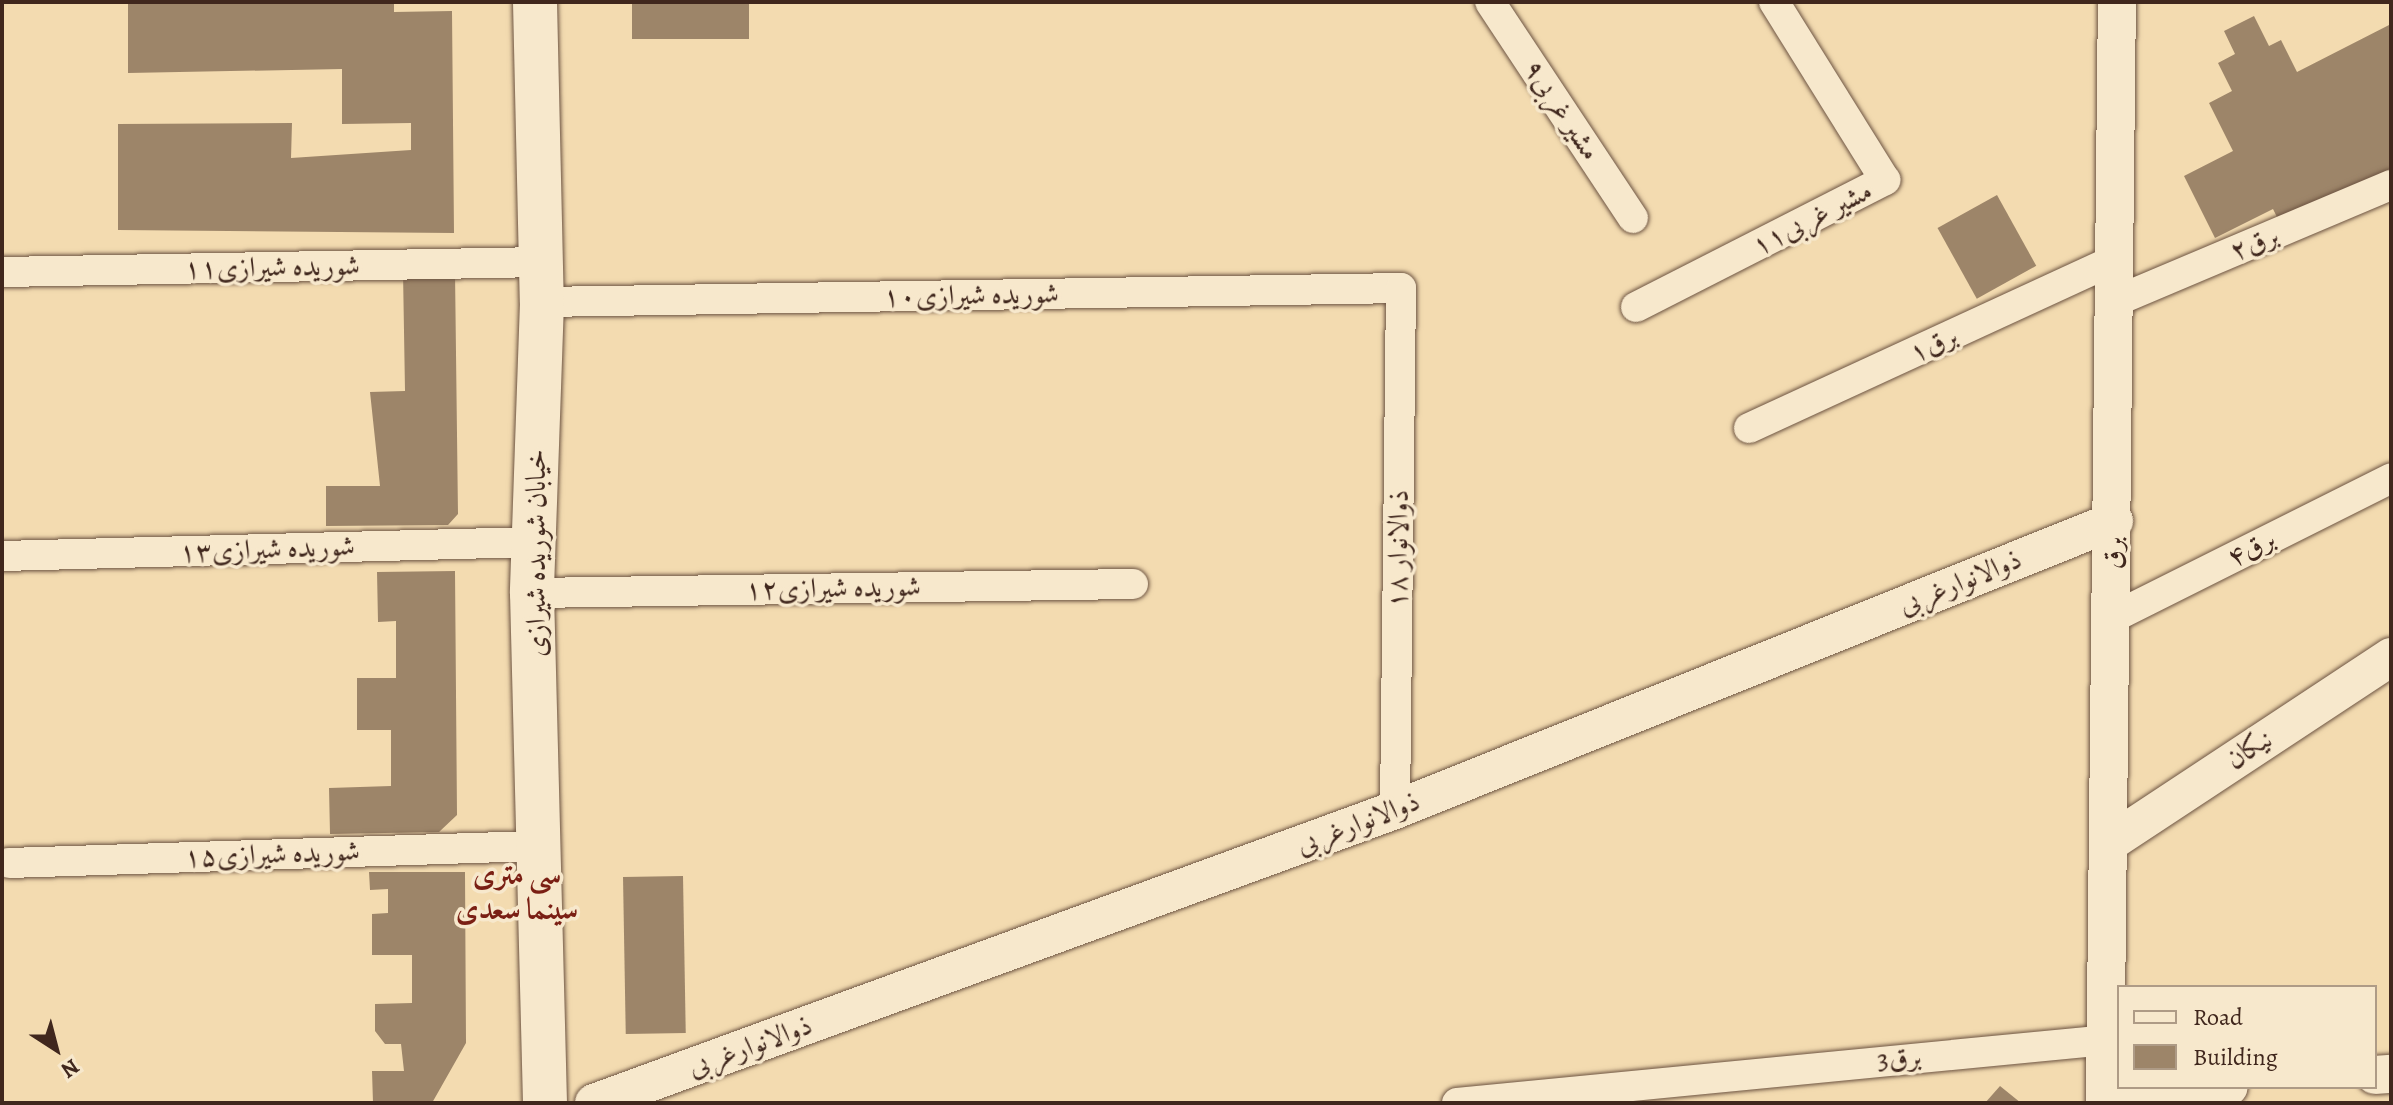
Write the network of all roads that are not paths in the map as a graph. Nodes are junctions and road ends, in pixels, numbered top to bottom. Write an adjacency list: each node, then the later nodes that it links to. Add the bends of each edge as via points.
1 (535, 2): 6 (main road, خیابان شوریده شیرازی)
2 (564, 2): 6 (main road)
3 (1490, 2): 8 (street, مشیر غربی۹)
4 (1774, 2): 14 (street, مشیر غربی۱۱, via 1885,180)
5 (2117, 2): 9 (street, برق)
6 (537, 59): 11 (main road, خیابان شوریده شیرازی)
7 (2391, 185): 13 (street, برق۲)
8 (1633, 218)
9 (2117, 259): 13 (street, برق); 15 (street, برق۱)
10 (2, 272): 11 (street, شوریده شیرازی۱۱)
11 (542, 282): 12 (street, ۱۰شوریده شیرازی); 18 (main road, خیابان شوریده شیرازی)
12 (1401, 288): 24 (street, ذوالانوار ۱۸)
13 (2116, 301): 17 (street, برق)
14 (1636, 307)
15 (1749, 428)
16 (2391, 478): 22 (street, برق۴)
17 (2114, 521): 22 (street, برق); 24 (street, ذوالانوارغربی)
18 (533, 542): 19 (street, شوریده شیرازی۱۳); 21 (main road, خیابان شوریده شیرازی)
19 (2, 556)
20 (1133, 584): 21 (street, شوریده شیرازی۱۲)
21 (532, 593): 26 (main road, خیابان شوریده شیرازی)
22 (2112, 618): 25 (street, برق)
23 (2384, 665): 25 (street, نیکان)
24 (1395, 810): 33 (street, ذوالانوارغربی)
25 (2109, 843): 28 (street, برق)
26 (536, 846): 27 (street, شوریده شیرازی۱۵); 32 (main road, خیابان شوریده شیرازی)
27 (9, 863)
28 (2106, 1040): 30 (street, 3برق); 31 (street, برق)
29 (2210, 1089): 31 (street)
30 (1691, 1090): 34 (street, 3برق)
31 (2105, 1100)
32 (545, 1103)
33 (594, 1103)
34 (1457, 1103)

